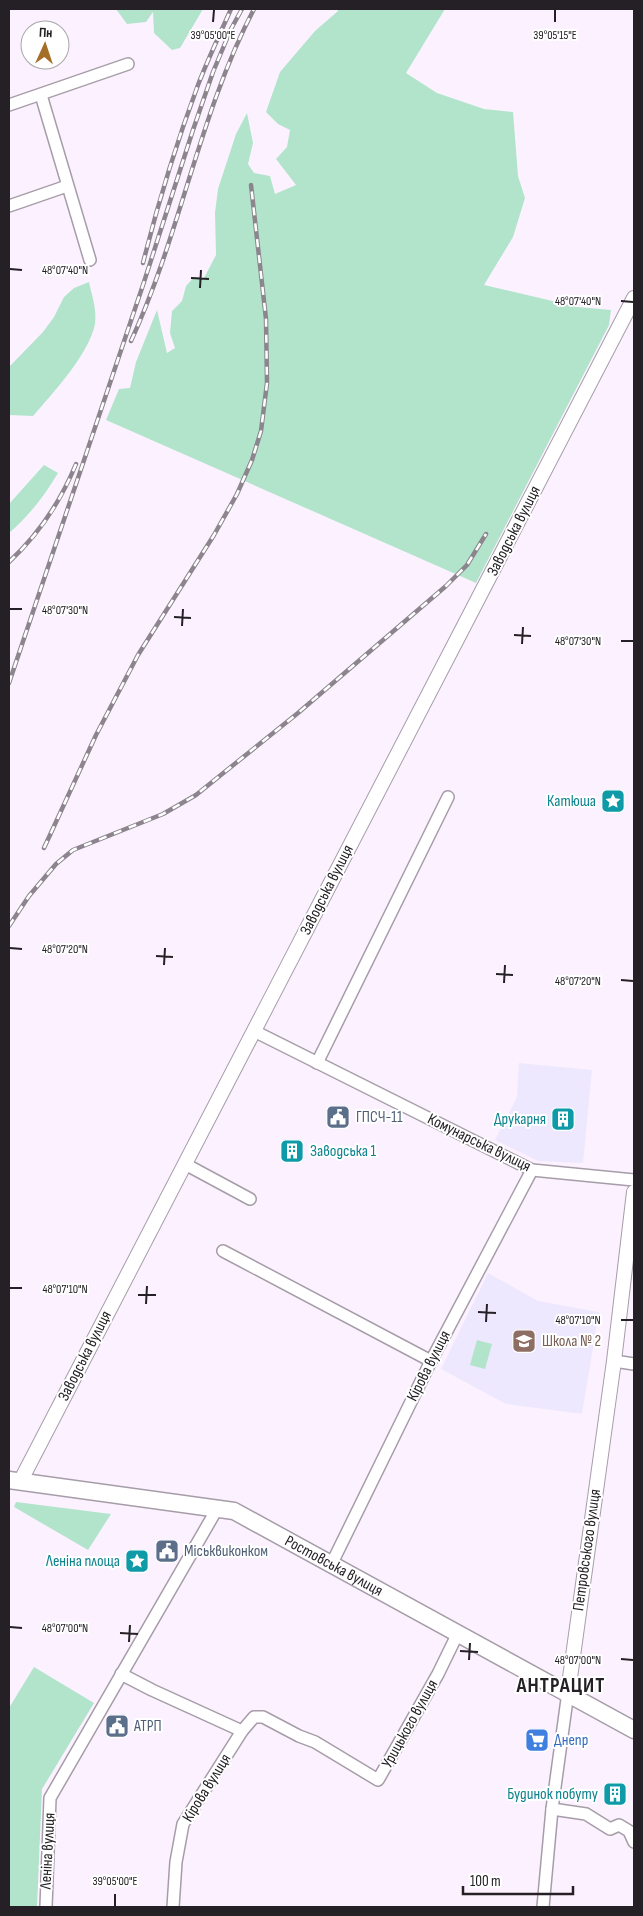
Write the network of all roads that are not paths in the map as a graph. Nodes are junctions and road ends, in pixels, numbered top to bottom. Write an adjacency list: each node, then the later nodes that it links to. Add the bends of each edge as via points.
1 (128, 64): 2 (street)
2 (41, 95): 3 (street); 4 (street)
3 (9, 105)
4 (67, 186): 5 (street); 6 (street)
5 (9, 206)
6 (90, 260)
7 (634, 298): 9 (main road, Заводська вулиця)
8 (448, 797): 10 (street)
9 (254, 1031): 10 (street, Комунарська вулиця); 11 (main road, Заводська вулиця)
10 (318, 1063): 12 (street, Комунарська вулиця)
11 (185, 1164): 15 (street); 20 (main road, Заводська вулиця)
12 (532, 1170): 13 (street, Комунарська вулиця); 17 (street, Кірова вулиця)
13 (634, 1180)
14 (634, 1192): 18 (main road, Петровського вулиця)
15 (250, 1199)
16 (223, 1251): 17 (street)
17 (431, 1361): 22 (street, Кірова вулиця)
18 (614, 1361): 19 (street); 25 (main road, Петровського вулиця)
19 (634, 1364)
20 (14, 1481): 21 (highway, Ростовська вулиця)
21 (217, 1509): 22 (highway, Ростовська вулиця, via 234,1511); 24 (street, Леніна вулиця)
22 (332, 1563): 23 (highway, Ростовська вулиця)
23 (458, 1633): 25 (highway, Ростовська вулиця); 27 (street, Урицького вулиця, via 378,1780 315,1742 263,1717 254,1717)
24 (121, 1674): 27 (street); 30 (street, Леніна вулиця, via 50,1798)
25 (568, 1692): 26 (highway, Ростовська вулиця); 28 (street, Петровського вулиця)
26 (634, 1730)
27 (242, 1731): 31 (street, Кірова вулиця, via 183,1824)
28 (552, 1809): 29 (street, via 586,1814 610,1829 619,1825 629,1831); 32 (street, Петровського вулиця)
29 (634, 1842)
30 (46, 1907)
31 (173, 1907)
32 (543, 1907)

